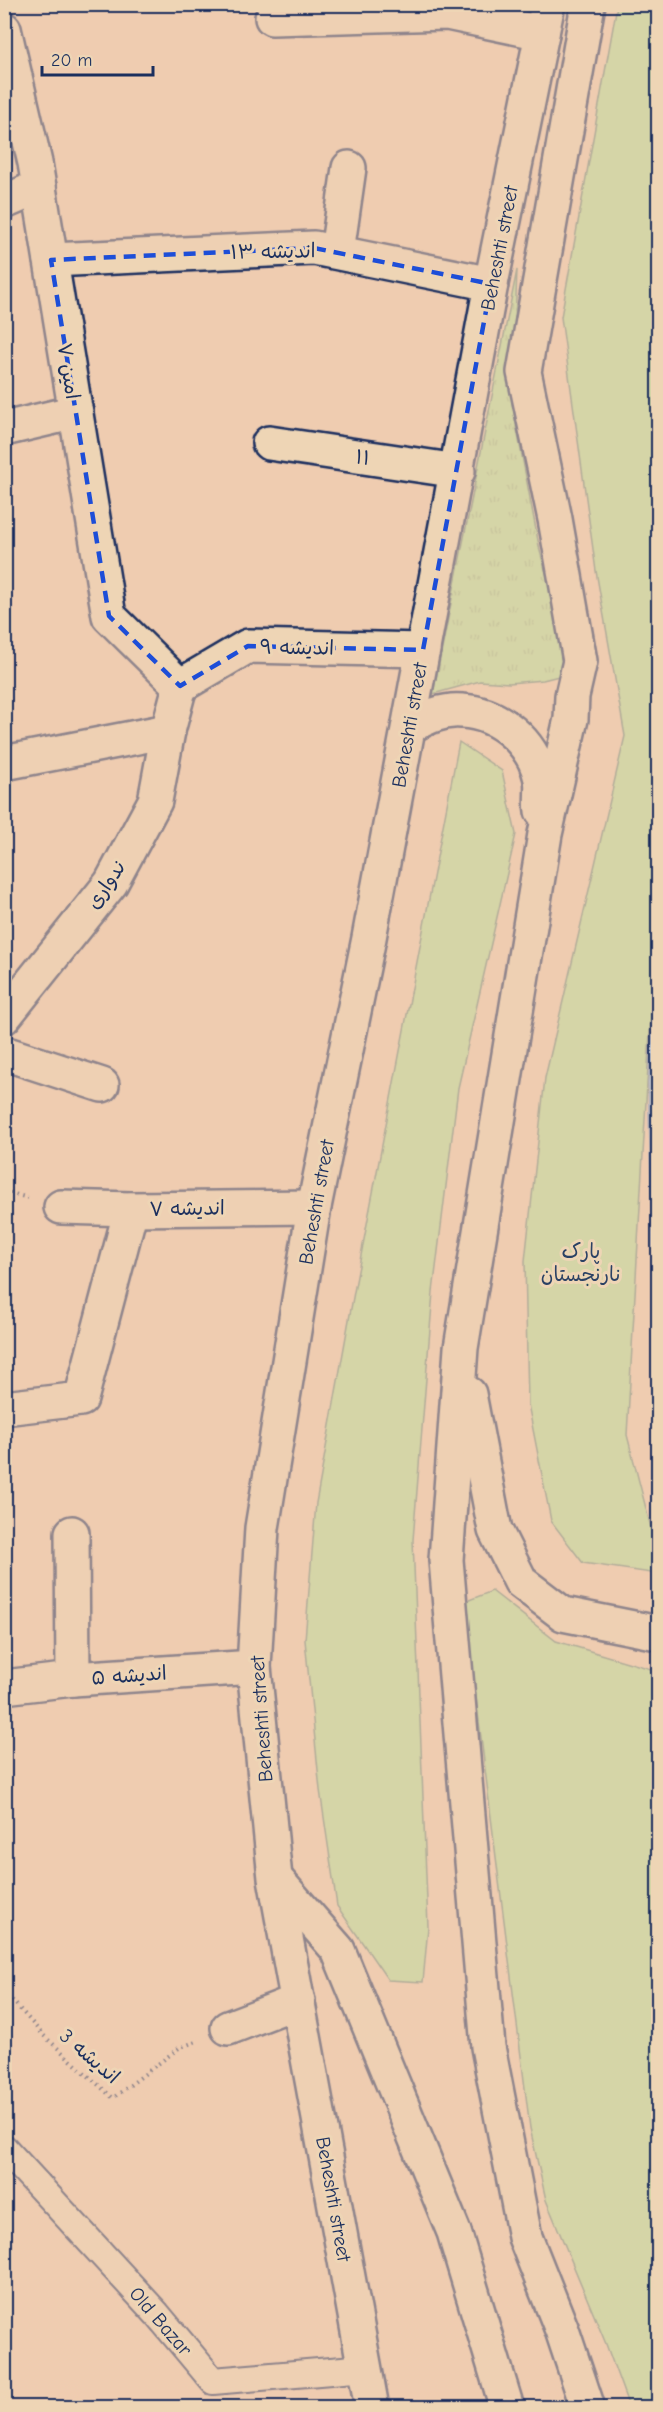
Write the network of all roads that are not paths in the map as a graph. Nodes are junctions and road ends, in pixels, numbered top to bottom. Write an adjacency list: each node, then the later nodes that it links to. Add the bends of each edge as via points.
1 (588, 4): 20 (main road, via 524,372 580,661)
2 (273, 18): 3 (main road, via 447,13)
3 (545, 19): 10 (main road, Beheshti street)
4 (4, 29): 6 (main road, امین ۷)
5 (349, 168): 8 (main road)
6 (39, 187): 7 (main road); 9 (main road, امین ۷)
7 (4, 202)
8 (337, 252): 9 (main road, اندیشه ۱۳, via 314,248); 10 (main road, اندیشه ۱۳)
9 (51, 261): 11 (main road, امین ۷)
10 (491, 284): 14 (main road, Beheshti street)
11 (76, 412): 12 (main road); 16 (main road, امین ۷, via 109,616)
12 (4, 429)
13 (269, 443): 14 (main road, ۱۱)
14 (458, 471): 15 (main road, Beheshti street)
15 (423, 650): 16 (main road, اندیشه ۹, via 248,646); 17 (main road, Beheshti street)
16 (180, 686): 18 (main road)
17 (410, 726): 20 (main road, via 435,714 462,711 489,717 513,731 531,753 541,779); 25 (main road, Beheshti street)
18 (168, 731): 19 (main road); 21 (main road, ندواری, via 155,801 111,883)
19 (4, 763)
20 (545, 834): 27 (main road)
21 (4, 1017)
22 (4, 1053): 23 (main road)
23 (102, 1085)
24 (60, 1207): 26 (main road, اندیشه ۷)
25 (314, 1207): 26 (main road, اندیشه ۷); 31 (main road, Beheshti street, via 262,1528)
26 (131, 1209): 28 (main road, via 81,1399)
27 (460, 1348): 30 (main road, via 495,1530 521,1582 563,1614); 41 (main road, via 446,1560 488,2047 525,2237)
28 (4, 1408)
29 (72, 1533): 32 (main road)
30 (657, 1633)
31 (254, 1667): 32 (main road, اندیشه ۵); 34 (main road, Beheshti street)
32 (73, 1679): 33 (main road, اندیشه ۵)
33 (4, 1687)
34 (275, 1878): 35 (main road, Beheshti street); 40 (main road, via 338,1950 454,2232)
35 (298, 2001): 36 (main road); 38 (main road, Beheshti street)
36 (228, 2028)
37 (4, 2148): 38 (street, Old Bazar, via 157,2314 213,2381)
38 (366, 2368): 39 (main road, Beheshti street)
39 (372, 2408)
40 (507, 2408)
41 (588, 2408)

